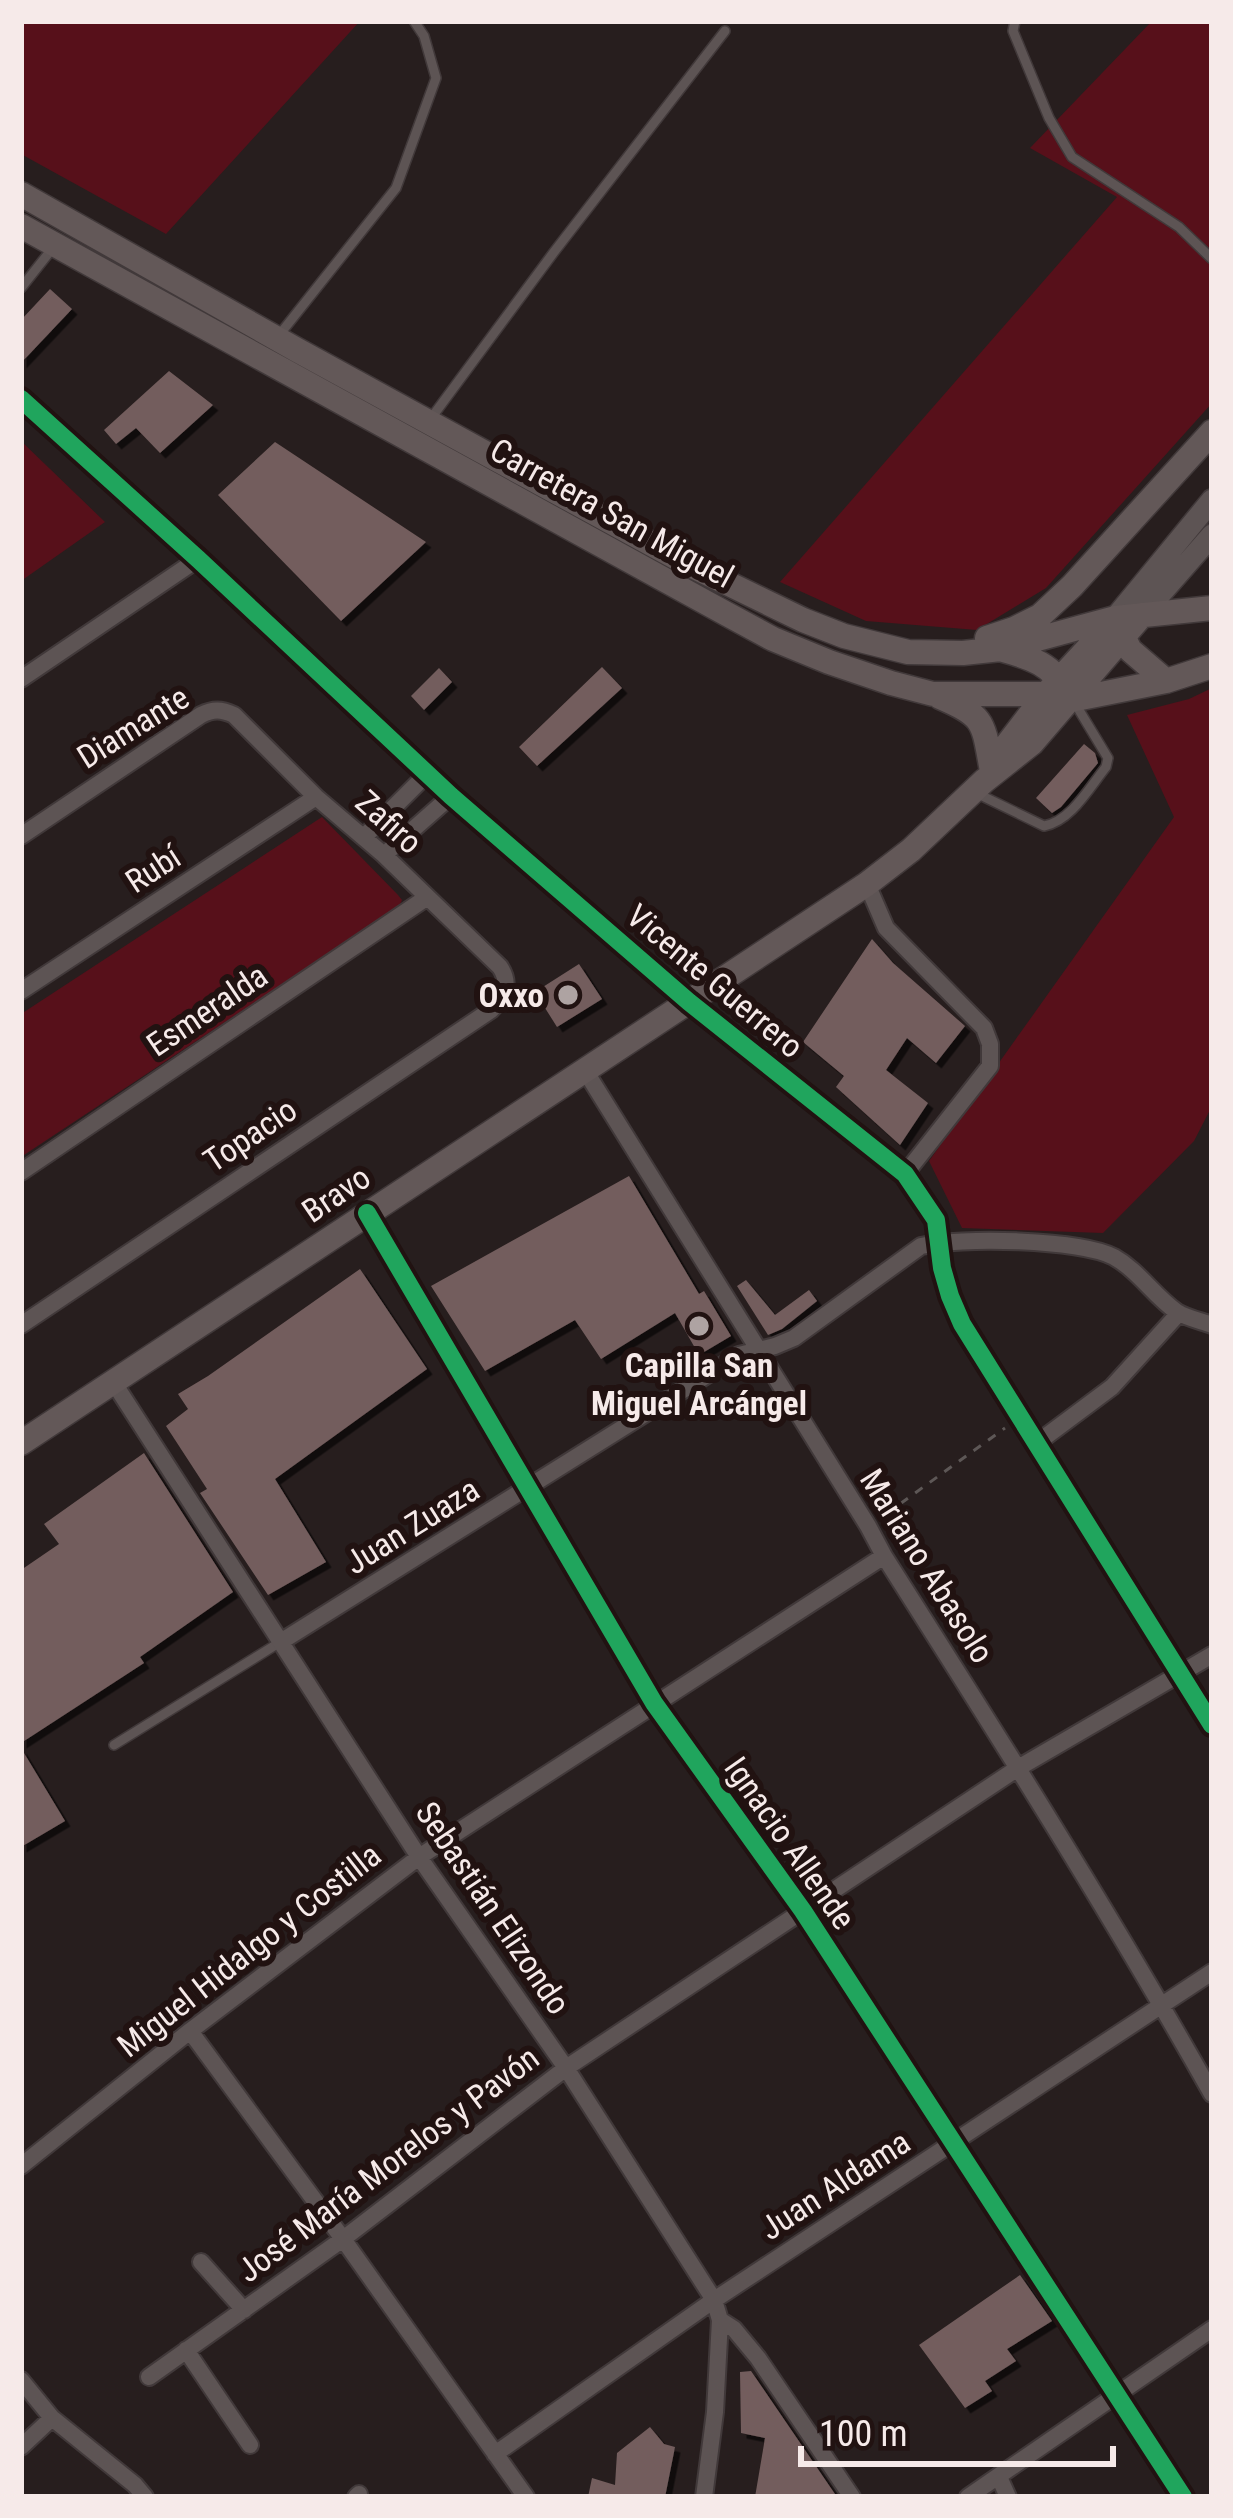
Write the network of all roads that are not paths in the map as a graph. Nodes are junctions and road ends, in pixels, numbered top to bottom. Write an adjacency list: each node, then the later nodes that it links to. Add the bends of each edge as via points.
1 (414, 21): 9 (lane, via 436,78 396,188)
2 (1015, 21): 7 (lane, via 1012,32 1072,158 1178,227)
3 (725, 31): 11 (lane)
4 (21, 194): 9 (main road, Carretera San Miguel)
5 (21, 226): 6 (main road, Carretera San Miguel)
6 (55, 244): 8 (lane); 24 (main road, Carretera San Miguel, via 773,638)
7 (1212, 259)
8 (21, 288)
9 (276, 338): 11 (main road, Carretera San Miguel)
10 (21, 400): 15 (street, Vicente Guerrero)
11 (429, 421): 20 (main road, Carretera San Miguel, via 707,573 844,636)
12 (1212, 432): 20 (main road, via 1040,616 972,643)
13 (1212, 500): 18 (street)
14 (1212, 535): 17 (street)
15 (198, 559): 22 (street); 27 (street, Vicente Guerrero)
16 (1212, 608): 17 (main road, Carretera San Miguel)
17 (1142, 615): 18 (main road, Carretera San Miguel)
18 (1118, 627): 19 (main road, Carretera San Miguel); 23 (main road, via 1130,650); 25 (main road)
19 (1001, 649): 20 (main road, Carretera San Miguel); 25 (main road, via 1031,658)
20 (908, 652)
21 (1212, 667): 23 (main road, Carretera San Miguel)
22 (21, 679)
23 (1166, 681): 25 (main road, Carretera San Miguel)
24 (933, 694): 25 (main road, Carretera San Miguel); 28 (main road, via 970,710 984,730)
25 (1063, 696): 28 (main road); 28 (main road, via 1032,743); 28 (lane, via 1108,758 1064,818 1044,826)
26 (218, 710): 30 (street, Zafiro, via 234,715); 31 (street, Diamante)
27 (427, 774): 29 (street, Vicente Guerrero); 32 (street)
28 (983, 780): 34 (main road, Bravo)
29 (451, 796): 33 (street); 38 (street, Vicente Guerrero)
30 (316, 797): 32 (street, Zafiro); 37 (street, Rubí)
31 (21, 836)
32 (364, 837): 33 (street, Zafiro)
33 (384, 855): 35 (street, Zafiro)
34 (867, 884): 38 (main road, Bravo); 41 (street, via 886,928 990,1043 990,1066)
35 (426, 898): 36 (street, Zafiro, via 500,967); 40 (street, Esmeralda)
36 (506, 990): 45 (street, Topacio, via 491,1010)
37 (21, 991)
38 (689, 1002): 39 (main road, Bravo); 41 (street, Vicente Guerrero)
39 (586, 1072): 42 (main road, Bravo); 47 (street, Mariano Abasolo)
40 (21, 1172)
41 (905, 1174): 43 (street, Vicente Guerrero)
42 (367, 1213): 48 (main road, Bravo); 51 (street, Ignacio Allende)
43 (941, 1241): 44 (street, via 1054,1243 1112,1256); 47 (street, Juan Zuaza, via 921,1246 794,1338); 50 (street, Vicente Guerrero, via 962,1324)
44 (1179, 1313): 46 (street); 50 (street, via 1112,1387)
45 (21, 1325)
46 (1212, 1325)
47 (757, 1351): 51 (street, Juan Zuaza); 52 (street, Mariano Abasolo)
48 (114, 1383): 49 (main road, Bravo); 53 (street, Sebastián Elizondo)
49 (21, 1443)
50 (1037, 1443): 55 (street, Vicente Guerrero)
51 (530, 1488): 53 (street, Juan Zuaza); 56 (street, Ignacio Allende)
52 (884, 1556): 56 (street, Miguel Hidalgo y Costilla); 59 (street, Mariano Abasolo)
53 (282, 1641): 58 (lane); 60 (street, Sebastián Elizondo)
54 (1212, 1655): 55 (street, José María Morelos y Pavón)
55 (1181, 1673): 57 (street, Vicente Guerrero); 59 (street, José María Morelos y Pavón)
56 (654, 1702): 60 (street, Miguel Hidalgo y Costilla); 61 (street, Ignacio Allende)
57 (1212, 1725)
58 (114, 1745)
59 (1018, 1768): 61 (street, José María Morelos y Pavón); 63 (street, Mariano Abasolo)
60 (419, 1857): 64 (street, Miguel Hidalgo y Costilla); 65 (street, Sebastián Elizondo)
61 (803, 1911): 65 (street, José María Morelos y Pavón); 67 (street, Ignacio Allende)
62 (1212, 1972): 63 (street, Juan Aldama)
63 (1163, 2007): 66 (street, Mariano Abasolo); 67 (street, Juan Aldama)
64 (190, 2032): 68 (street, Miguel Hidalgo y Costilla); 69 (street)
65 (566, 2068): 69 (street, José María Morelos y Pavón); 71 (street, Sebastián Elizondo)
66 (1212, 2094)
67 (953, 2143): 71 (street, Juan Aldama); 78 (street, Ignacio Allende)
68 (21, 2167)
69 (343, 2239): 72 (street, José María Morelos y Pavón); 82 (street)
70 (201, 2262): 72 (street)
71 (714, 2300): 73 (street, Sebastián Elizondo); 82 (street, Juan Aldama)
72 (244, 2309): 75 (street, José María Morelos y Pavón)
73 (720, 2320): 86 (street, Sebastián Elizondo); 87 (street, via 758,2358)
74 (1212, 2330): 78 (street)
75 (186, 2350): 76 (street, José María Morelos y Pavón); 80 (street)
76 (149, 2377)
77 (21, 2380): 79 (street)
78 (1116, 2394): 83 (street); 90 (street, Ignacio Allende)
79 (52, 2418): 81 (street); 84 (street)
80 (250, 2445)
81 (21, 2446)
82 (495, 2454): 85 (street)
83 (999, 2477): 88 (street); 89 (street)
84 (145, 2497)
85 (526, 2497)
86 (704, 2497)
87 (852, 2497)
88 (968, 2497)
89 (1007, 2497)
90 (1183, 2497)

